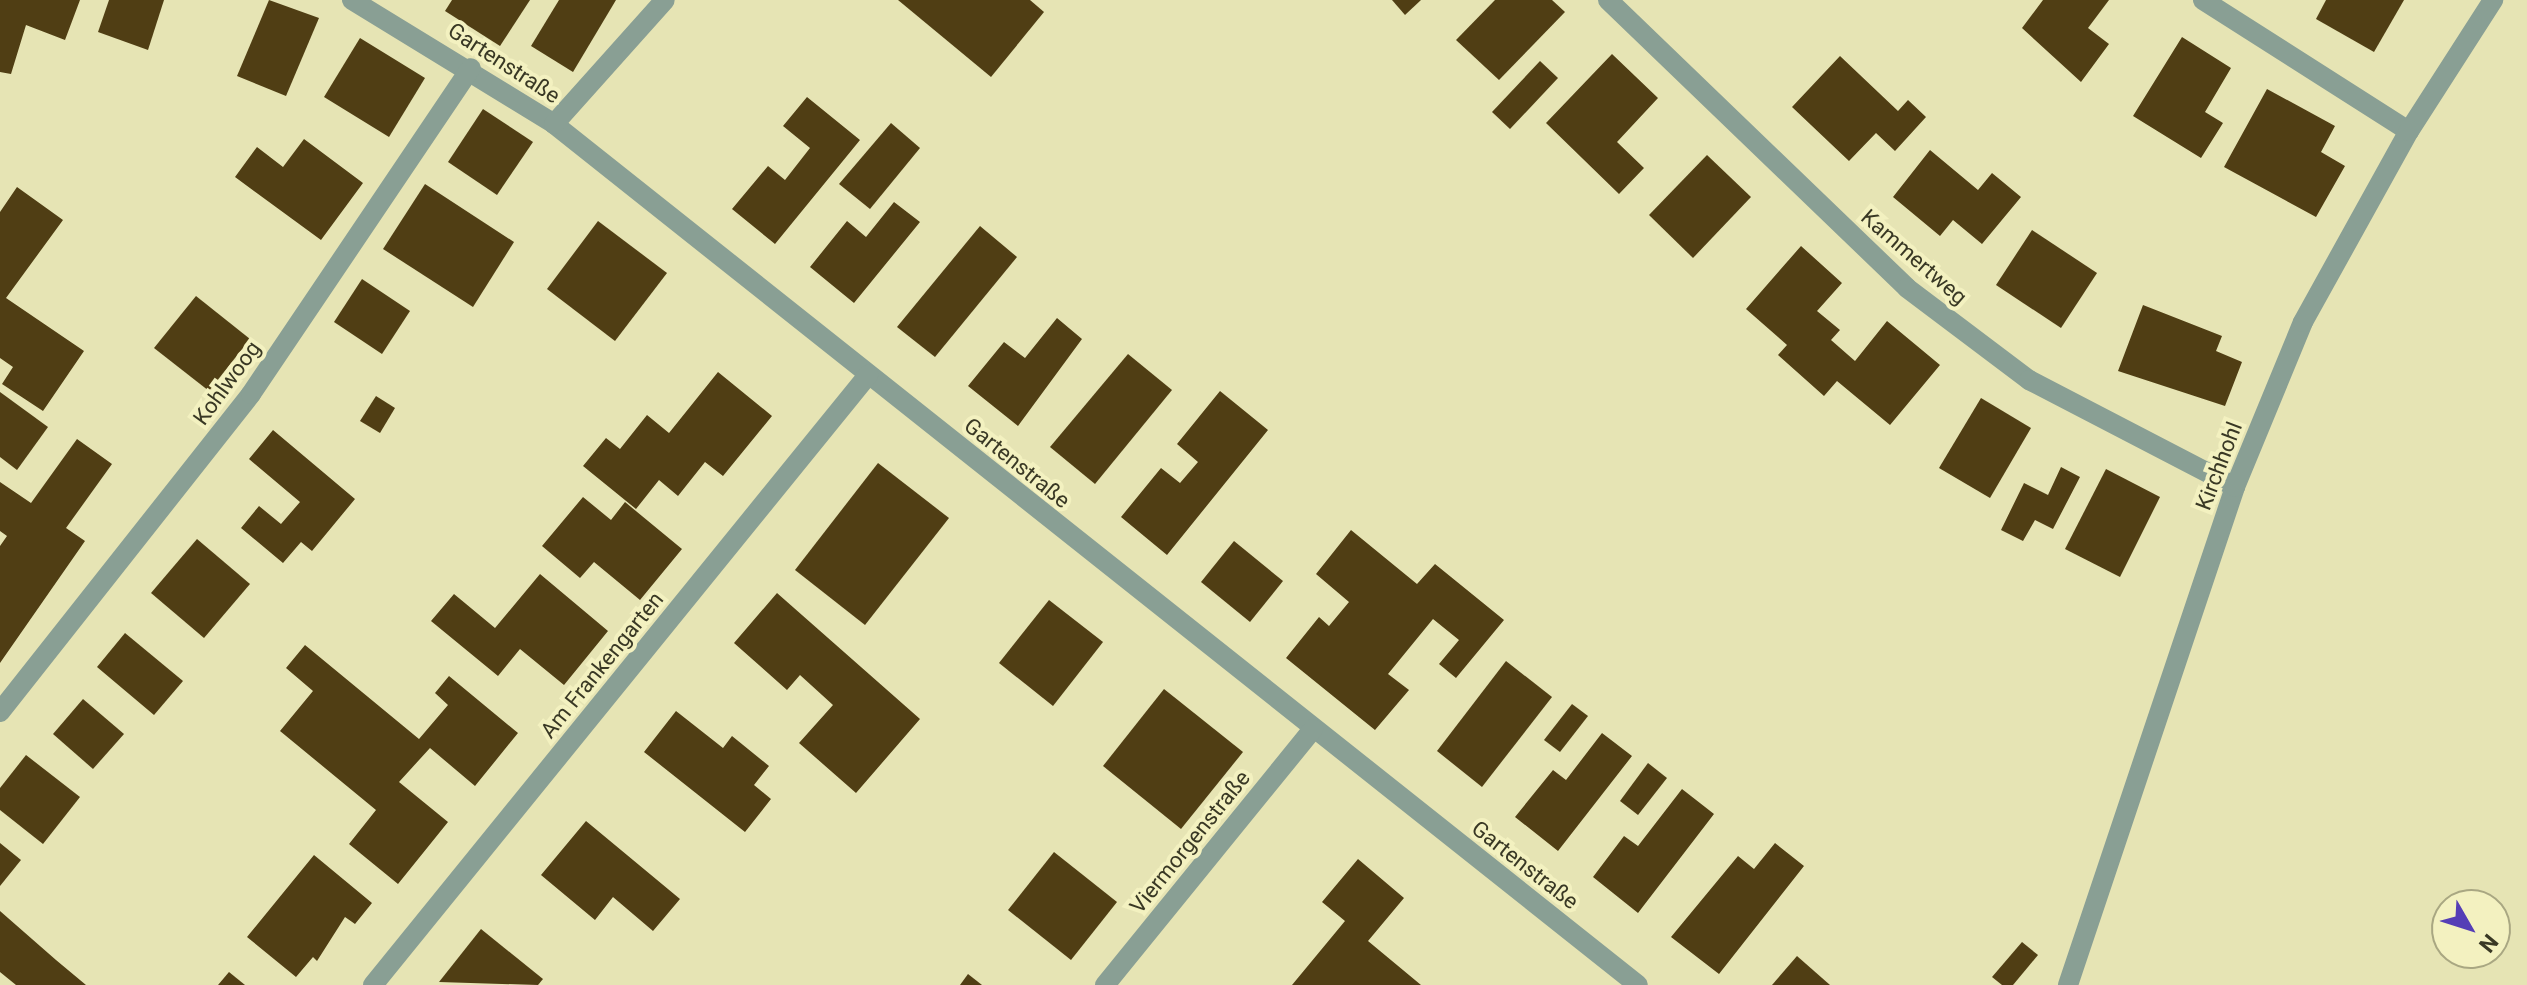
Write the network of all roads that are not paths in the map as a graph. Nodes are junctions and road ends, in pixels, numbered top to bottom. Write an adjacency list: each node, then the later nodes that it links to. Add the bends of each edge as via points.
1 (352, 0): 6 (street, Gartenstraße)
2 (665, 0): 7 (street)
3 (1608, 0): 10 (street, Kammertweg, via 1907,288 2029,380)
4 (2203, 0): 8 (street)
5 (2493, 0): 8 (street, Kirchhohl)
6 (471, 68): 7 (street, Gartenstraße); 11 (street, Kohlwoog, via 251,394)
7 (554, 124): 9 (street, Gartenstraße)
8 (2409, 131): 10 (street, Kirchhohl, via 2303,322)
9 (868, 375): 12 (street, Gartenstraße); 13 (street, Am Frankengarten)
10 (2235, 487): 16 (street, Kirchhohl)
11 (0, 712)
12 (1313, 729): 14 (street, Viermorgenstraße); 15 (street, Gartenstraße)
13 (373, 985)
14 (1105, 985)
15 (1638, 985)
16 (2068, 985)

